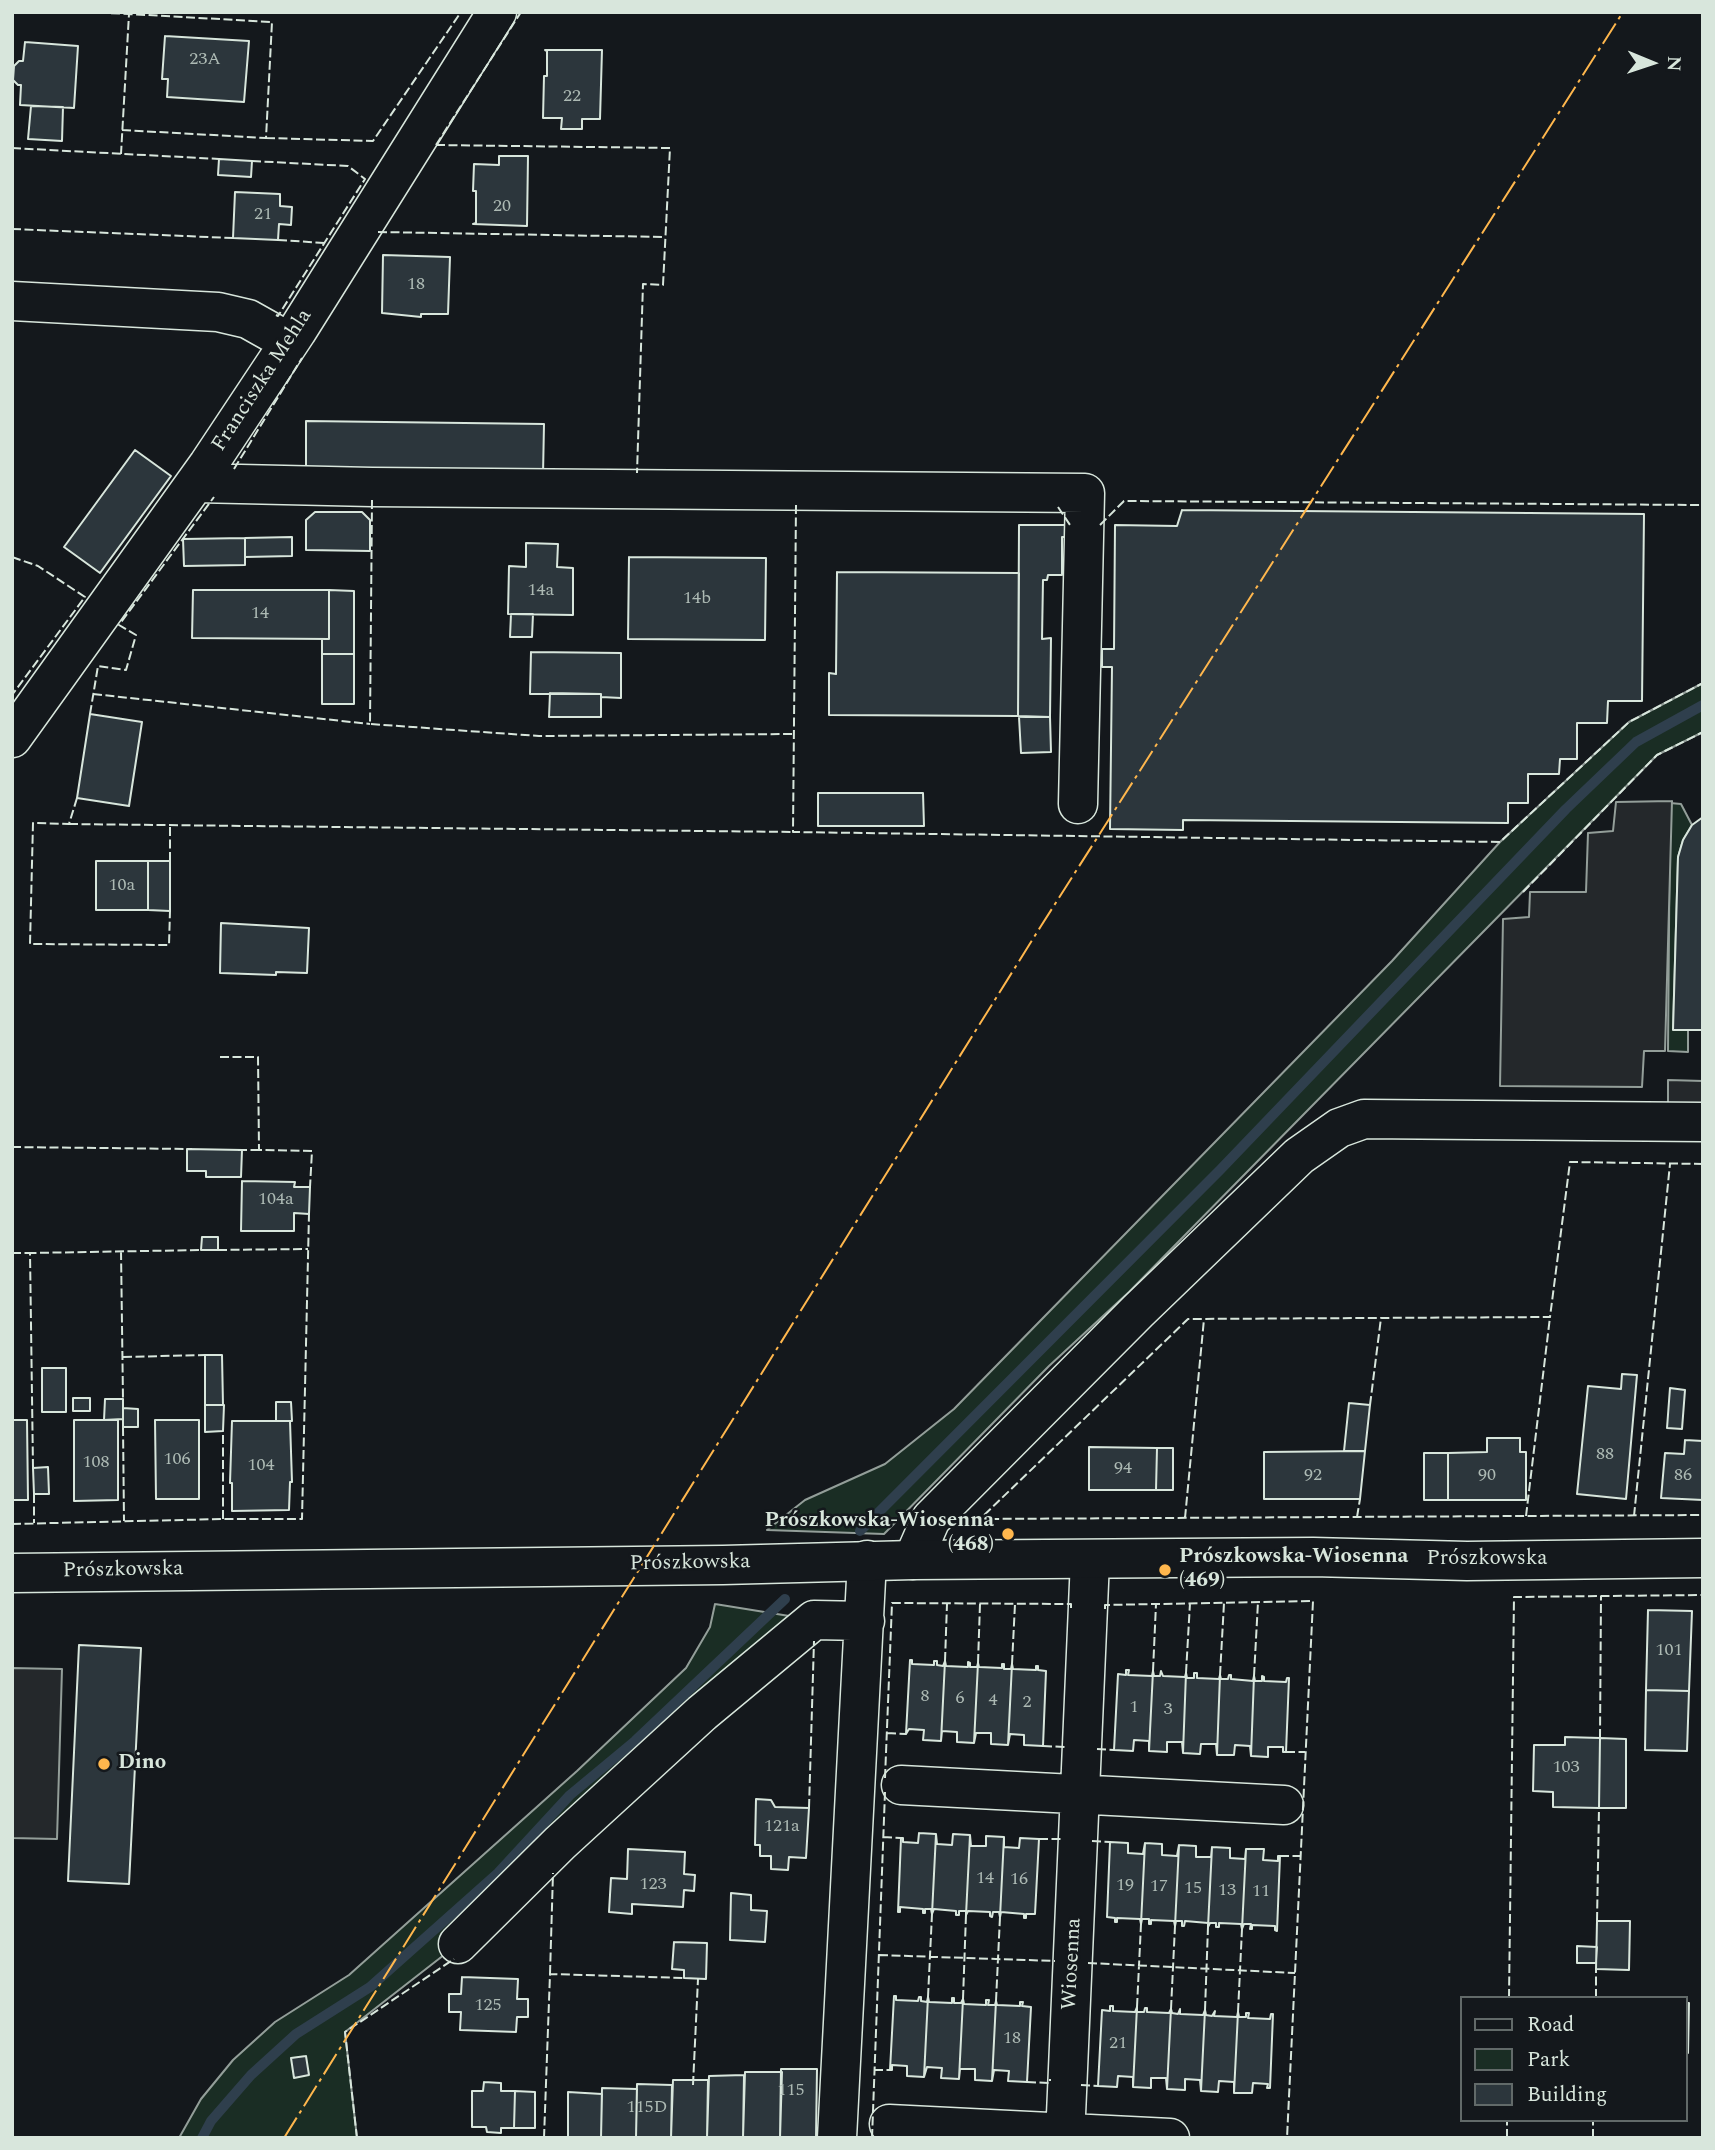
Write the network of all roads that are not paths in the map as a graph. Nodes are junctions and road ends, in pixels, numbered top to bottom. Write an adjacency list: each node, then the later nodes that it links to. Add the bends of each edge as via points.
1 (497, 12): 3 (street, Franciszka Mehla)
2 (12, 301): 3 (street, via 218,312 248,318)
3 (289, 342): 4 (street, Franciszka Mehla)
4 (196, 483): 5 (street, Franciszka Mehla); 6 (street, via 1085,494)
5 (12, 738)
6 (1078, 804)
7 (1703, 1122): 10 (street, via 1364,1119 1339,1128 1299,1156 931,1519)
8 (1703, 1558): 11 (street, Prószkowska)
9 (867, 1560): 10 (street, Prószkowska); 12 (street, Prószkowska); 13 (street)
10 (913, 1560): 11 (street, Prószkowska)
11 (1090, 1560): 15 (street, Wiosenna)
12 (12, 1573)
13 (865, 1621): 17 (street, via 814,1620 702,1713); 20 (street)
14 (901, 1785): 15 (street)
15 (1081, 1795): 16 (street); 19 (street, Wiosenna)
16 (1284, 1805)
17 (458, 1944)
18 (889, 2124): 19 (street)
19 (1065, 2136): 21 (street)
20 (837, 2138)
21 (1170, 2138)

